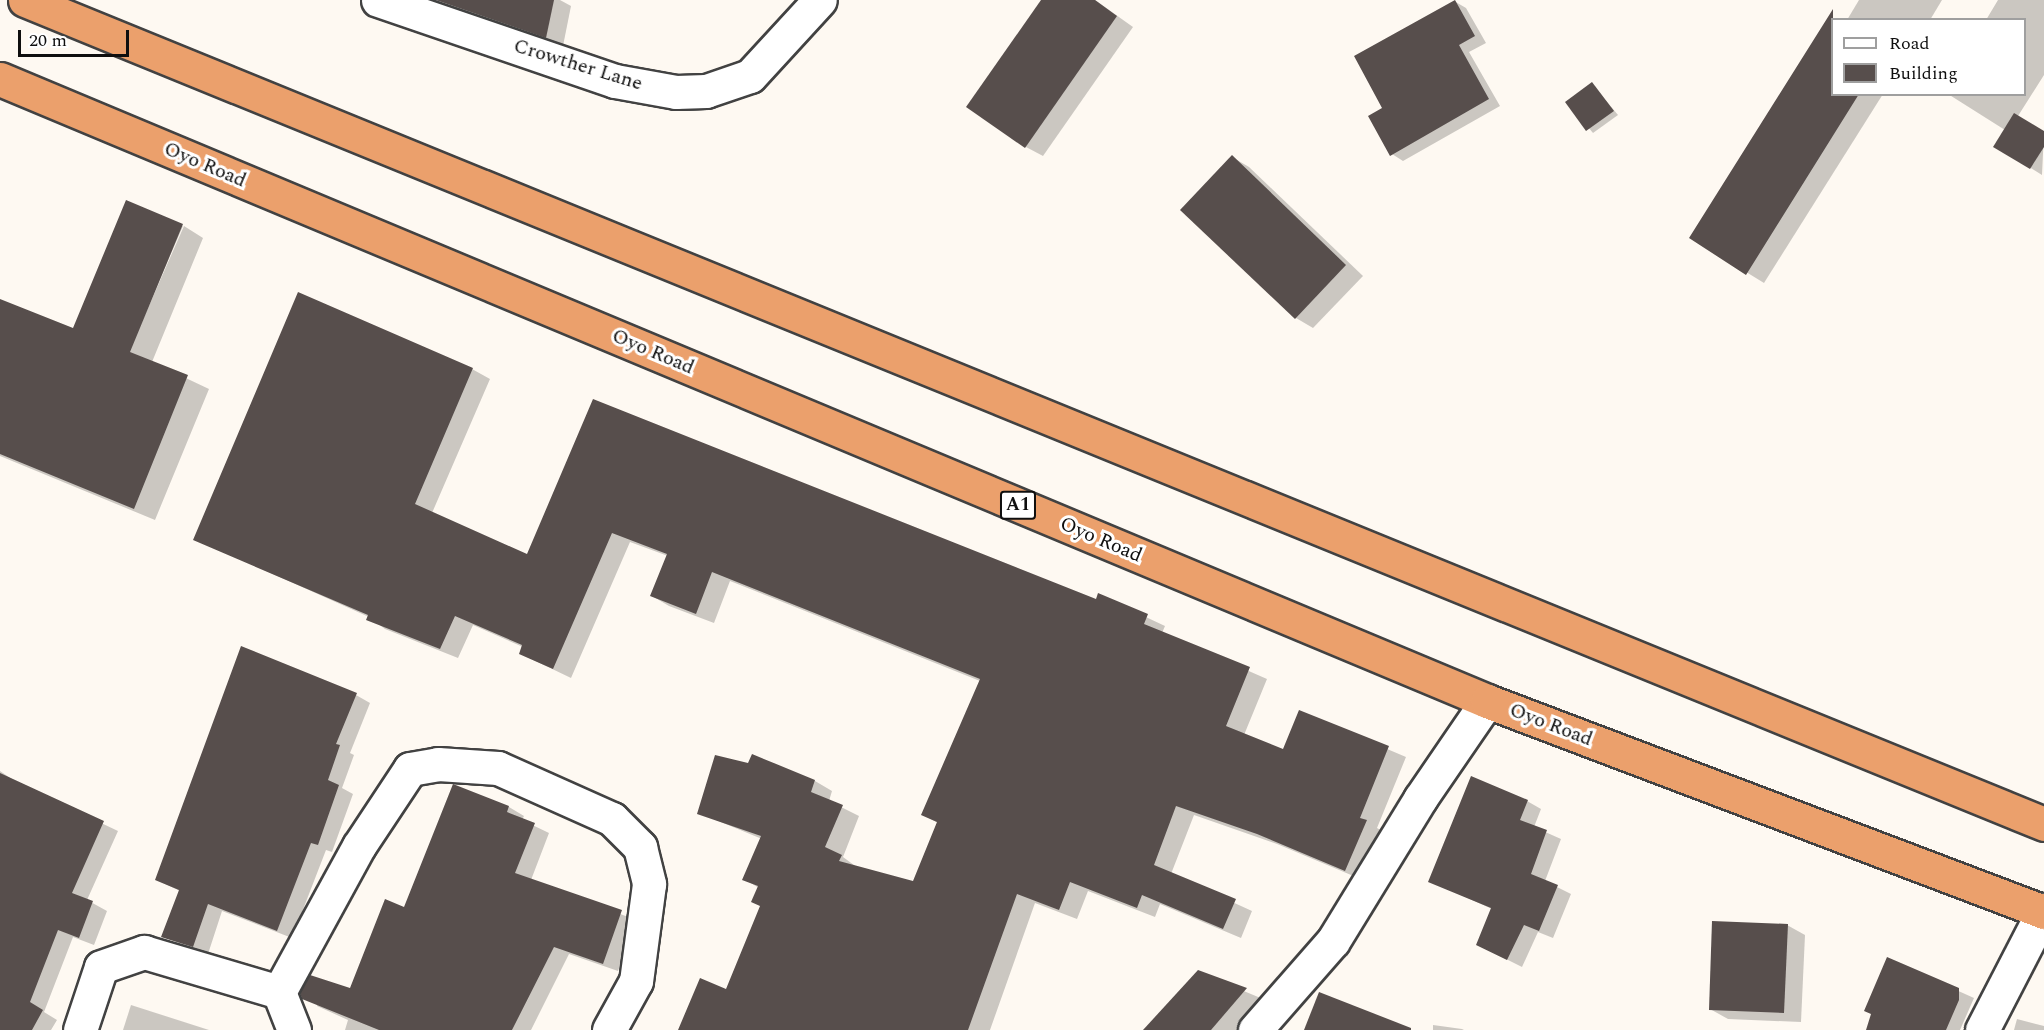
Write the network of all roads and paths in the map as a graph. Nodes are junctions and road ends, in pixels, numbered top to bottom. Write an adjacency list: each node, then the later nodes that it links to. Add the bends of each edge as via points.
1 (24, 0): 6 (highway)
2 (378, 0): 3 (street, Crowther Lane, via 615,81 676,92 706,91 750,76)
3 (820, 0)
4 (0, 80): 5 (highway, Oyo Road / A1)
5 (1487, 701): 7 (highway, Oyo Road / A1); 12 (street, via 1333,941)
6 (2044, 824)
7 (2044, 911): 13 (street)
8 (279, 992): 9 (street, via 144,952 100,967); 10 (street); 11 (street, via 359,846 410,769 438,764 498,768 612,819 640,846 649,884 636,981)
9 (80, 1030)
10 (294, 1030)
11 (609, 1030)
12 (1255, 1030)
13 (1982, 1030)

